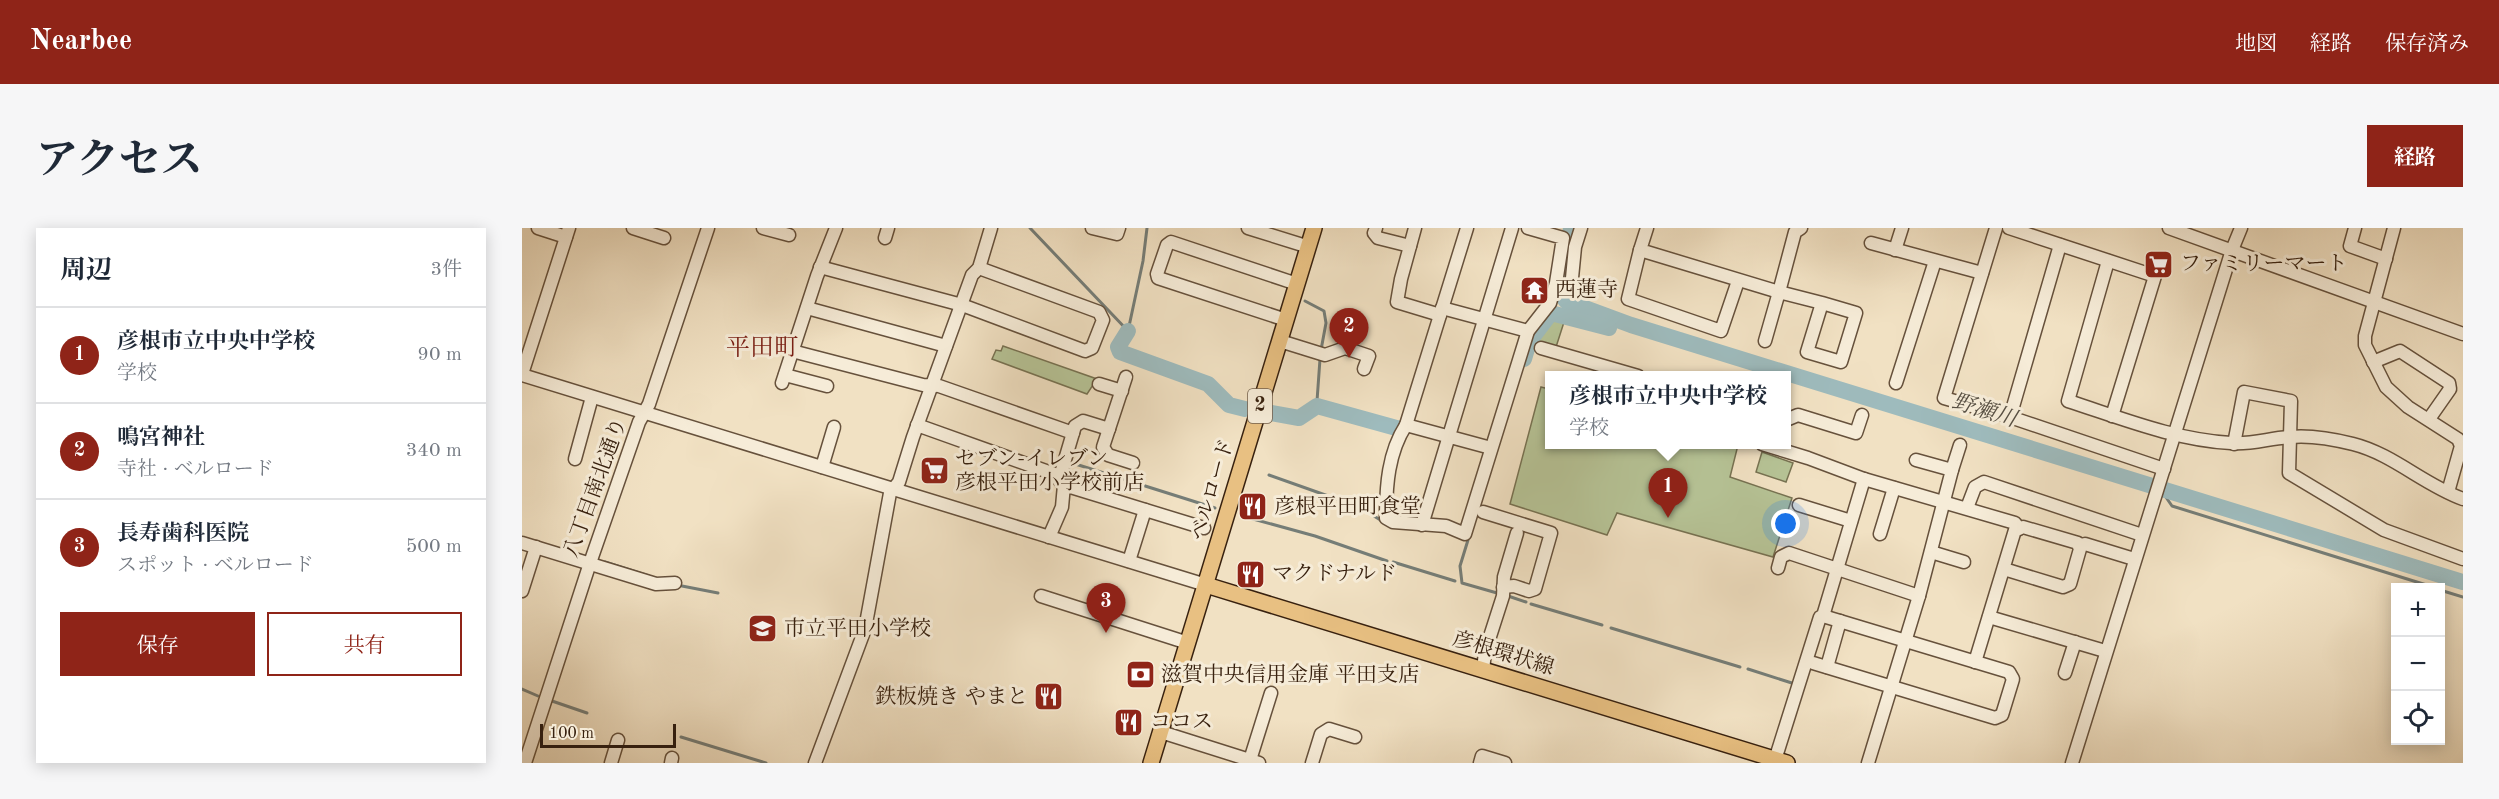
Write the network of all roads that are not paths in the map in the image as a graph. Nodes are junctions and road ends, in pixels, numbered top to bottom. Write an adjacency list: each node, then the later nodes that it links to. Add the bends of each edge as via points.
1 (538, 228): 25 (street)
2 (633, 228): 28 (street)
3 (708, 228): 71 (street, 八丁目南北通り)
4 (763, 228): 26 (street)
5 (836, 228): 39 (street)
6 (1092, 228): 27 (street)
7 (1248, 228): 32 (street)
8 (1314, 228): 32 (main road, ベルロード / 2)
9 (1376, 228): 31 (street, via 1377,238)
10 (1415, 228): 31 (street)
11 (1467, 228): 50 (street)
12 (1512, 228): 52 (street)
13 (1528, 228): 53 (street, via 1563,238 1550,303)
14 (1581, 228): 42 (street)
15 (1647, 228): 33 (street)
16 (1801, 228): 45 (street, via 1795,232)
17 (1902, 228): 34 (street)
18 (1996, 228): 41 (street)
19 (2009, 228): 30 (street)
20 (2169, 228): 35 (street)
21 (2241, 228): 35 (street)
22 (2355, 228): 36 (street, via 2350,246)
23 (2394, 228): 36 (street)
24 (987, 230): 40 (street)
25 (567, 232): 63 (street)
26 (789, 235)
27 (1117, 236)
28 (664, 238)
29 (1871, 243): 34 (street)
30 (2060, 245): 38 (street); 74 (street)
31 (1410, 246): 50 (street, via 1397,302)
32 (1309, 247): 44 (main road, ベルロード / 2)
33 (1640, 250): 43 (street); 43 (street, via 1628,299 1721,331)
34 (1895, 250): 37 (street)
35 (2232, 250): 46 (street); 82 (street)
36 (2386, 259): 46 (street)
37 (1935, 261): 41 (street); 65 (street)
38 (2108, 261): 73 (street, via 2068,402); 73 (street, via 2155,276)
39 (820, 267): 48 (street); 49 (street)
40 (979, 268): 48 (street, via 972,275); 48 (street, via 1099,312 1103,320 1092,348 1085,351)
41 (1982, 273): 74 (street, via 1944,398)
42 (1572, 278)
43 (1738, 281): 45 (street)
44 (1297, 284): 51 (main road, ベルロード / 2); 51 (street, via 1171,242 1157,274 1158,278)
45 (1779, 292): 47 (street); 56 (street)
46 (2375, 302): 54 (street); 60 (street, via 2365,336)
47 (1822, 303): 47 (street, via 1807,352 1841,362 1856,313)
48 (962, 305): 57 (street)
49 (807, 308): 57 (street); 59 (street)
50 (1441, 311): 52 (street); 78 (street)
51 (1286, 320): 55 (main road, ベルロード / 2)
52 (1484, 320): 53 (street); 83 (street)
53 (1528, 331): 87 (street)
54 (2463, 334)
55 (1280, 341): 61 (street, via 1325,356 1345,348 1369,356); 127 (main road, ベルロード / 2)
56 (1765, 341)
57 (946, 346): 68 (street)
58 (1541, 348): 62 (street)
59 (792, 351): 67 (street, via 783,379); 68 (street)
60 (2373, 362): 75 (street, via 2386,387); 75 (street, via 2400,351 2449,383 2450,388)
61 (1364, 369)
62 (1604, 370)
63 (522, 374): 70 (street)
64 (1126, 377): 69 (street)
65 (1896, 383)
66 (1099, 384): 69 (street)
67 (827, 386)
68 (931, 386): 77 (street); 81 (street)
69 (1122, 391): 80 (street)
70 (592, 397): 71 (street); 89 (street)
71 (644, 412): 92 (street); 122 (street, 八丁目南北通り)
72 (1862, 415): 76 (street, via 1856,433 1798,416)
73 (2112, 416): 82 (street)
74 (2010, 417): 94 (street)
75 (2429, 419): 99 (street, via 2451,432 2461,446)
76 (1791, 420)
77 (917, 425): 96 (street); 98 (street, via 899,482)
78 (1406, 425): 83 (street); 107 (street, via 1386,479 1386,518)
79 (834, 427): 92 (street)
80 (1109, 429): 81 (street, via 1083,421); 91 (street, via 1103,447 1107,455)
81 (1073, 433): 96 (street)
82 (2175, 434): 85 (street); 94 (street)
83 (1449, 436): 87 (street); 107 (street)
84 (2290, 437): 85 (street); 85 (street, via 2292,401 2244,392); 99 (street, via 2353,444 2378,452); 119 (street, via 2289,473 2384,530)
85 (2234, 444)
86 (1960, 445): 93 (street)
87 (1491, 448): 107 (street, via 1465,534 1446,526)
88 (1785, 449): 95 (street)
89 (575, 459)
90 (1916, 460): 93 (street)
91 (1133, 463)
92 (822, 467): 98 (street)
93 (1952, 470): 101 (street)
94 (2163, 473): 112 (street)
95 (1864, 479): 97 (street); 106 (street)
96 (1062, 480): 104 (street); 113 (street, via 1062,507)
97 (1894, 488): 101 (street); 111 (street)
98 (893, 489): 113 (street); 155 (street, via 866,629)
99 (2448, 492): 100 (street)
100 (2463, 499)
101 (1943, 502): 103 (street); 117 (street)
102 (1799, 505): 106 (street)
103 (1967, 508): 109 (street, via 2015,523); 112 (street, via 1974,487 1984,482)
104 (1145, 510): 108 (street); 120 (street)
105 (1483, 512): 128 (street, via 1551,533 1535,589)
106 (1851, 521): 124 (street)
107 (1422, 525)
108 (1204, 528)
109 (2019, 529): 115 (street, via 2023,527); 125 (street, via 2015,530)
110 (1517, 533): 128 (street)
111 (1880, 534)
112 (2142, 535): 118 (street)
113 (1050, 537): 120 (street)
114 (522, 543): 116 (street)
115 (2079, 546): 118 (street, via 2085,544); 125 (street, via 2070,584 2063,587)
116 (536, 547): 122 (street); 129 (street)
117 (1931, 552): 121 (street); 131 (street)
118 (2134, 559): 138 (street)
119 (2463, 559)
120 (1129, 561): 127 (street)
121 (1964, 562)
122 (590, 563): 126 (street, via 656,584); 146 (street, 八丁目南北通り)
123 (1778, 568): 124 (street, via 1782,557 1789,554)
124 (1837, 569): 131 (street); 132 (street)
125 (2004, 569): 133 (street)
126 (675, 583)
127 (1206, 585): 136 (main road, ベルロード / 2); 142 (main road, 彦根環状線)
128 (1503, 587): 142 (street)
129 (522, 591)
130 (1041, 596): 136 (street)
131 (1919, 596): 135 (street)
132 (1823, 616): 134 (street); 152 (street)
133 (1989, 616): 137 (street); 139 (street)
134 (1840, 621): 135 (street); 141 (street)
135 (1905, 641): 139 (street); 144 (street)
136 (1188, 642): 147 (main road, ベルロード / 2)
137 (2075, 642): 138 (street); 143 (street)
138 (2105, 651): 161 (street)
139 (1975, 662): 144 (street, via 2009,672 2013,679 2002,715 1995,718)
140 (1813, 663): 141 (street)
141 (1827, 667): 144 (street)
142 (1483, 670): 150 (main road, 彦根環状線)
143 (2066, 673)
144 (1891, 687): 160 (street)
145 (1271, 693): 151 (street)
146 (528, 732): 153 (street, 八丁目南北通り)
147 (1161, 732): 151 (street); 156 (main road, ベルロード / 2)
148 (1355, 737): 157 (street, via 1329,729 1321,734)
149 (618, 740): 154 (street)
150 (1746, 757): 152 (main road, 彦根環状線)
151 (1250, 761)
152 (1781, 761)
153 (525, 763)
154 (611, 763)
155 (815, 763)
156 (1151, 763)
157 (1312, 763)
158 (1480, 763): 159 (street, via 1482,756)
159 (1504, 763)
160 (1868, 763)
161 (2072, 763)

